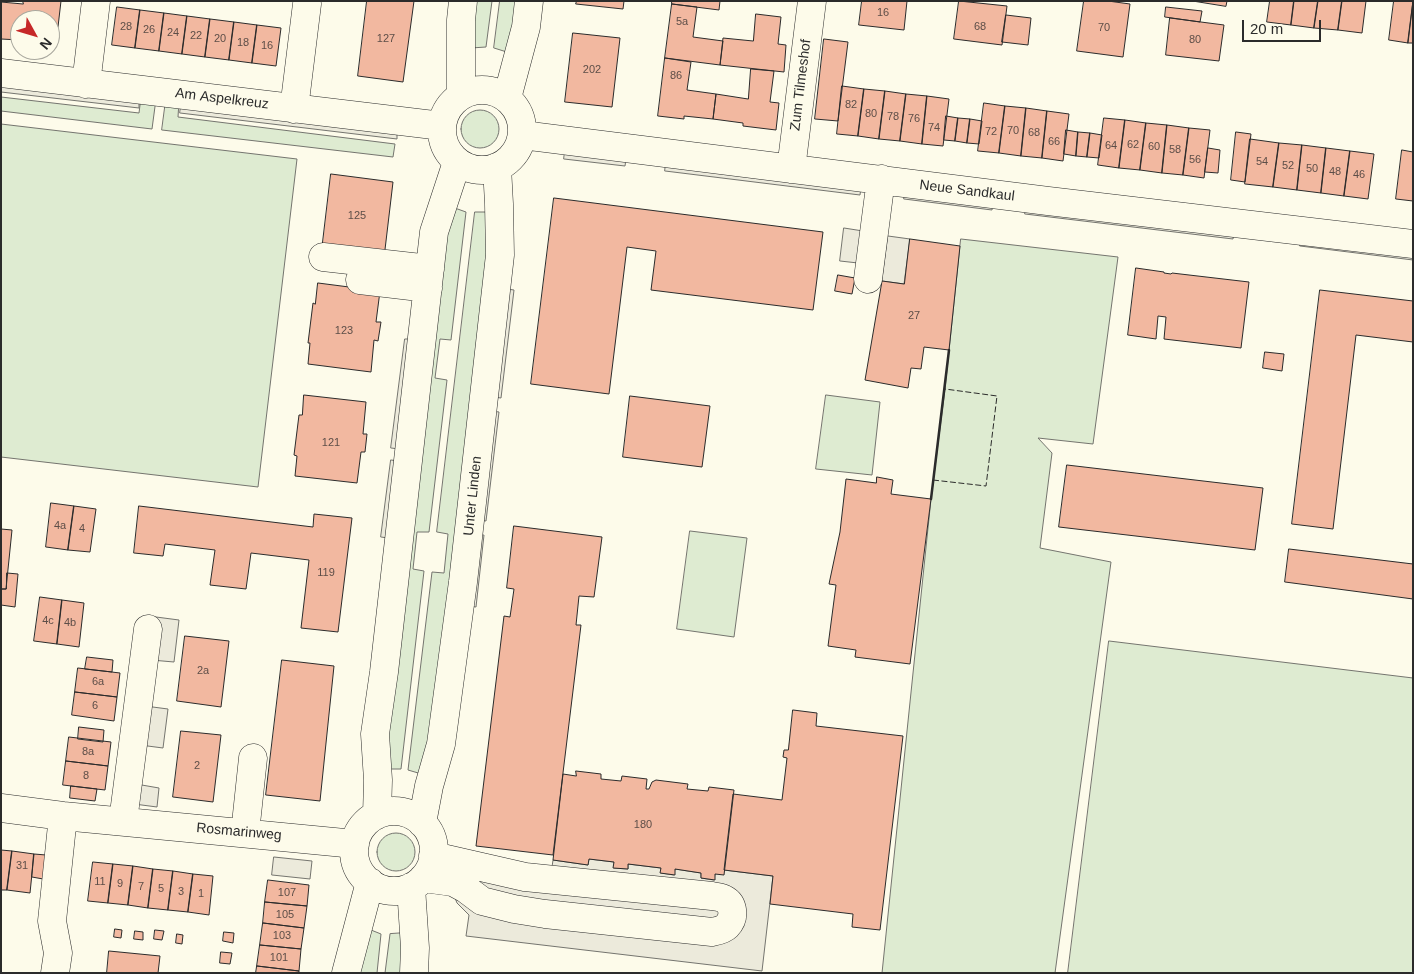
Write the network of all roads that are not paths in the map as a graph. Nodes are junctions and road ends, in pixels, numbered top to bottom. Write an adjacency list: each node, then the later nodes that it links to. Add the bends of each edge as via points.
1 (96, 1): 7 (street)
2 (463, 1): 8 (street)
3 (529, 1): 9 (street, via 526,27)
4 (812, 1): 15 (street, Zum Tilmeshof)
5 (307, 4): 10 (street)
6 (1, 73): 7 (street, Am Aspelkreuz)
7 (86, 84): 10 (street, Am Aspelkreuz)
8 (461, 95): 9 (street, via 472,90 484,90); 11 (street, via 445,114)
9 (507, 98): 12 (street, via 520,115)
10 (294, 109): 11 (street, Am Aspelkreuz)
11 (442, 126): 13 (street, via 445,146)
12 (522, 135): 14 (street, via 514,155); 15 (street, Neue Sandkaul)
13 (457, 162): 14 (street, via 476,170); 19 (street, via 434,232)
14 (496, 168): 27 (street, Unter Linden, via 500,255 463,582 441,744)
15 (791, 169): 16 (street, Neue Sandkaul)
16 (881, 180): 17 (street, Neue Sandkaul); 20 (street)
17 (1413, 244)
18 (325, 266): 19 (street)
19 (429, 278): 24 (street, via 375,734)
20 (868, 279)
21 (148, 629): 26 (street)
22 (253, 758): 28 (street)
23 (1, 808): 25 (street, Rosmarinweg)
24 (377, 815): 27 (street, via 388,811 401,812); 29 (street, via 366,822)
25 (64, 816): 26 (street, Rosmarinweg); 32 (street, via 52,921 58,953)
26 (123, 821): 28 (street, Rosmarinweg)
27 (422, 822): 30 (street, via 431,838)
28 (245, 833): 29 (street, Rosmarinweg)
29 (355, 844): 31 (street, via 357,866)
30 (423, 874): 30 (street, via 453,882 482,901 545,914 712,932 726,927 731,920 730,904 712,896 525,877); 31 (street, via 401,890 379,888); 34 (street)
31 (370, 882): 33 (street)
32 (56, 973)
33 (346, 973)
34 (414, 973)

